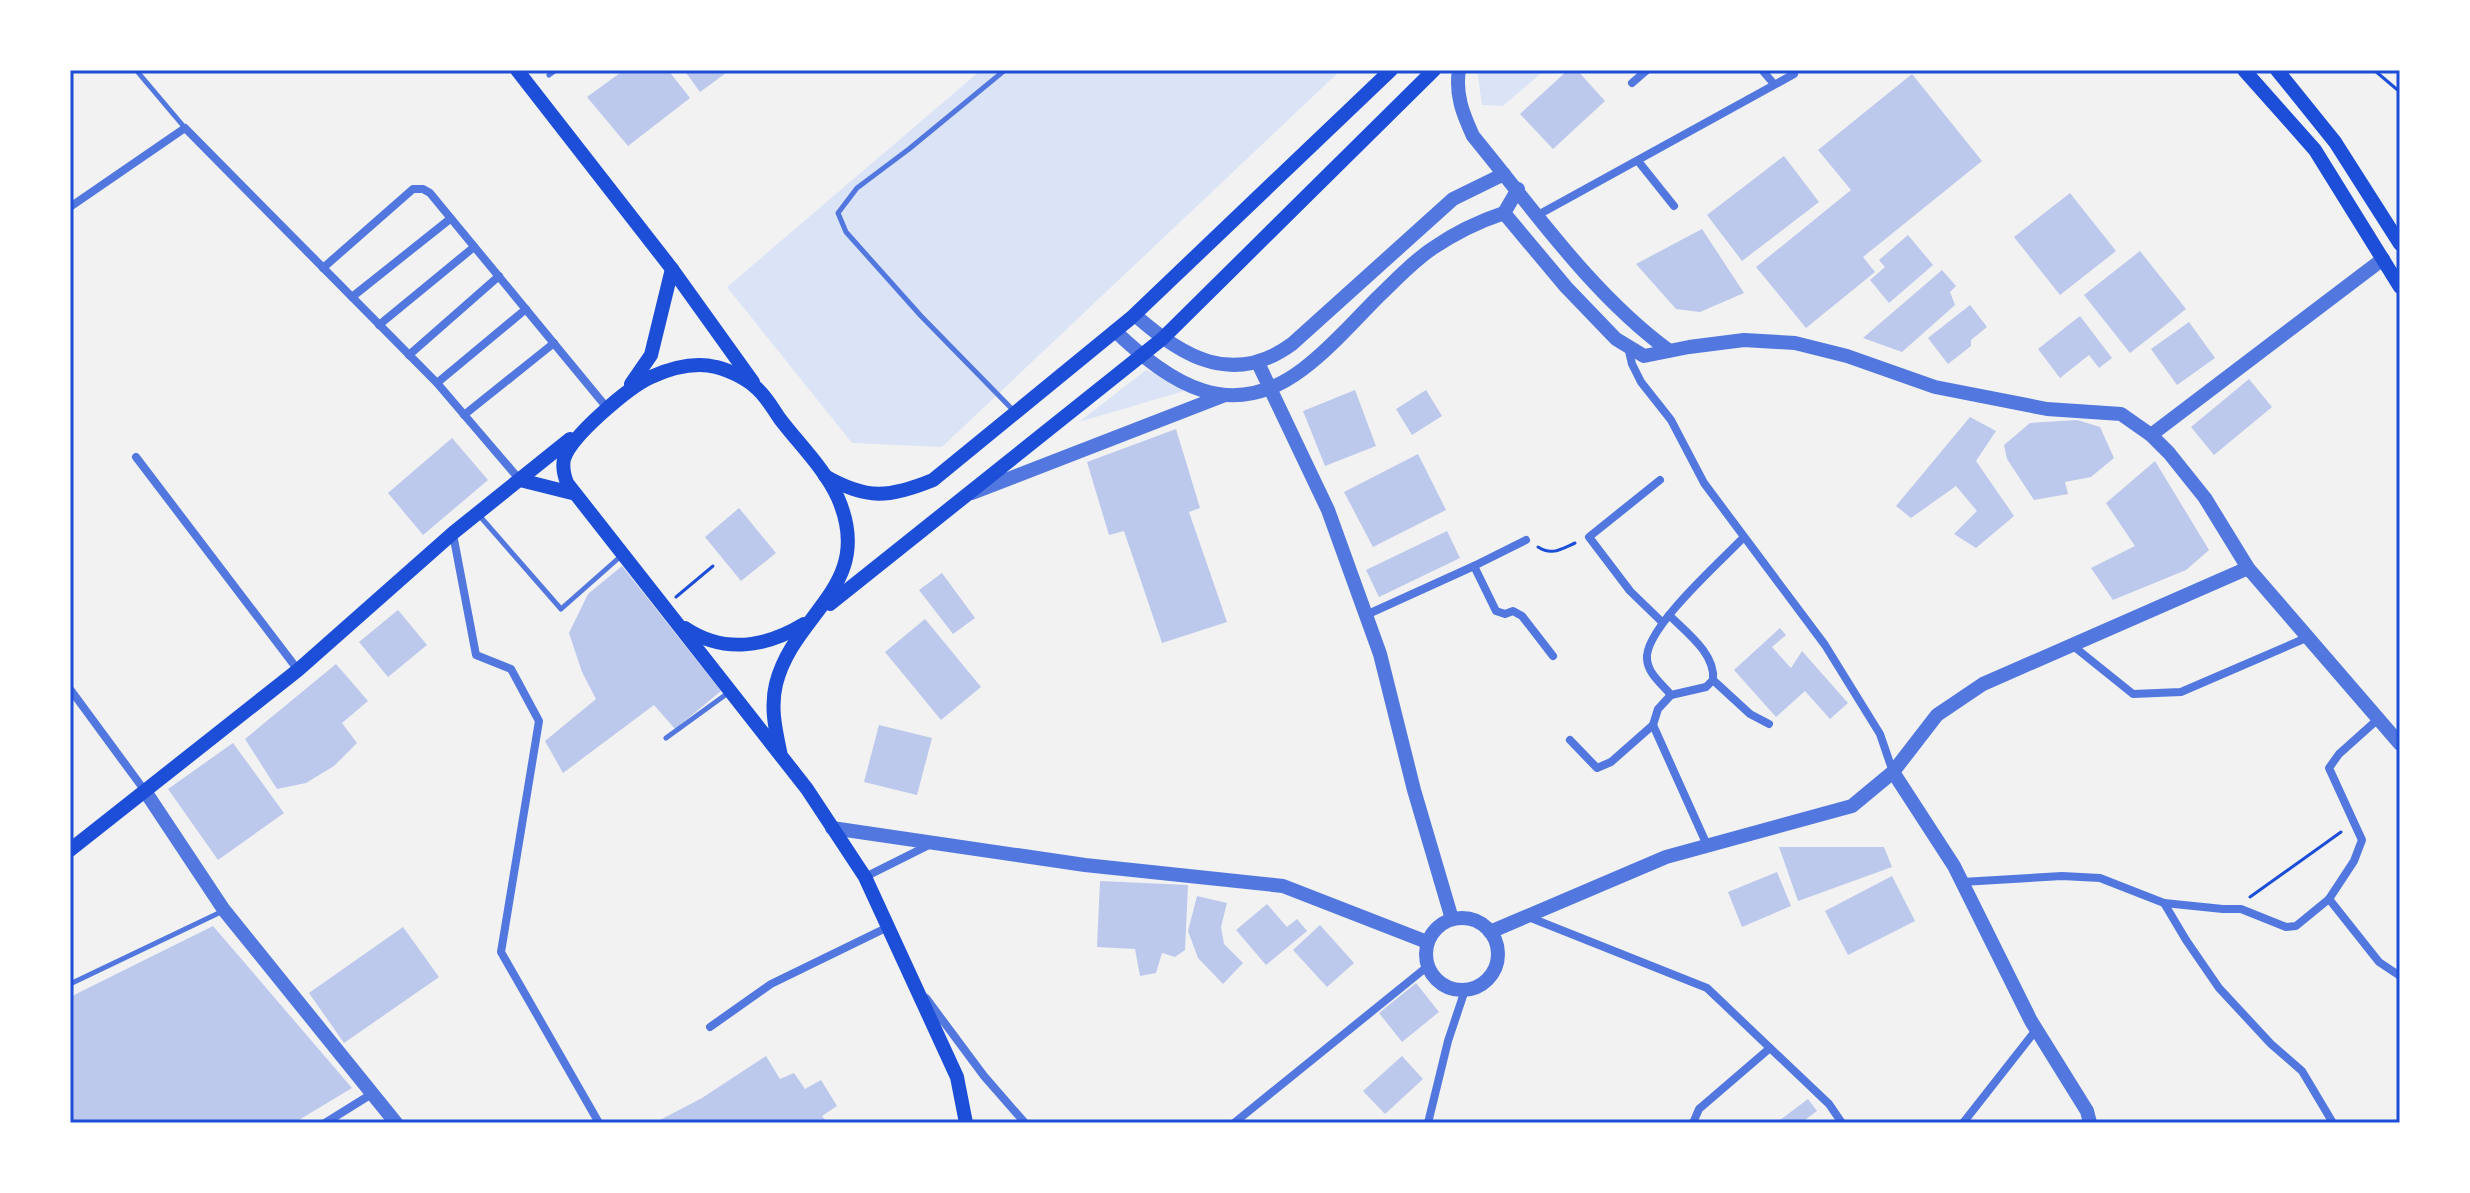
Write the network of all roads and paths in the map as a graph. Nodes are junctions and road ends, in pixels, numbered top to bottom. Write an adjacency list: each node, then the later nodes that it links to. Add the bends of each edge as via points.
1 (136, 70): 18 (lane)
2 (517, 70): 31 (main road)
3 (556, 70): 14 (lane)
4 (1005, 70): 51 (lane, via 857,188 838,213 846,232)
5 (1391, 70): 36 (main road)
6 (1434, 70): 39 (main road)
7 (1459, 70): 20 (street, via 1462,111 1473,136)
8 (1647, 70): 15 (street)
9 (1762, 70): 16 (street)
10 (2244, 70): 29 (main road, via 2315,150)
11 (2277, 70): 27 (main road, via 2335,142)
12 (2374, 70): 17 (path)
13 (1794, 74): 16 (street)
14 (549, 75)
15 (1632, 83)
16 (1774, 84): 19 (street)
17 (2400, 92)
18 (185, 128): 23 (street); 30 (street)
19 (1638, 161): 22 (street); 25 (street)
20 (1504, 174): 21 (street); 45 (street, via 1453,199 1292,344)
21 (1518, 189): 24 (street); 25 (street)
22 (1674, 206)
23 (70, 207)
24 (1504, 213): 41 (street, via 1566,287); 48 (street, via 1433,248 1303,369)
25 (1538, 215): 42 (street, via 1605,296)
26 (450, 219): 28 (street); 30 (street, via 430,193 413,189); 34 (street)
27 (2400, 244)
28 (474, 247): 32 (street); 37 (street)
29 (2383, 259): 33 (main road); 54 (street)
30 (323, 268): 34 (street)
31 (672, 269): 47 (main road); 50 (main road, via 651,355)
32 (499, 276): 35 (street); 43 (street)
33 (2400, 287)
34 (352, 297): 37 (street)
35 (526, 309): 40 (street); 46 (street)
36 (1135, 315): 38 (main road); 39 (street)
37 (379, 325): 43 (street)
38 (1115, 331): 44 (street); 51 (main road)
39 (1162, 339): 44 (main road); 45 (street, via 1206,361)
40 (554, 343): 50 (street); 52 (street)
41 (1628, 346): 42 (street, via 1644,356); 64 (street, via 1641,382 1671,420 1704,483)
42 (1668, 350): 54 (street, via 1744,340 1795,343 1935,387 2047,409 2121,414)
43 (409, 355): 46 (street)
44 (1141, 356): 49 (street, via 1175,381); 60 (main road)
45 (1258, 363): 48 (street)
46 (437, 383): 52 (street)
47 (755, 386): 50 (main road, via 717,367 685,366 649,378); 56 (main road)
48 (1271, 389): 49 (street); 71 (street, via 1328,510)
49 (1225, 395): 60 (street)
50 (608, 409): 53 (main road)
51 (1016, 413): 56 (main road, via 933,480 903,492 874,496)
52 (464, 415): 57 (street)
53 (591, 423): 57 (main road); 59 (main road, via 565,458)
54 (2151, 435): 69 (street, via 2205,498)
55 (136, 457): 78 (street)
56 (825, 476): 72 (main road, via 845,519 846,557 832,593)
57 (520, 480): 59 (main road); 61 (main road)
58 (1660, 480): 63 (street)
59 (572, 493): 66 (main road)
60 (970, 493): 72 (main road)
61 (478, 513): 62 (main road); 66 (lane, via 561,609)
62 (453, 533): 78 (main road); 119 (street, via 476,655 511,669 539,721 501,952)
63 (1589, 537): 65 (path, via 1554,552); 73 (street, via 1630,591)
64 (1743, 538): 73 (street); 90 (street, via 1825,645 1880,734)
65 (1526, 540): 68 (street)
66 (622, 555): 70 (main road)
67 (713, 566): 70 (path)
68 (1474, 566): 71 (street); 77 (street, via 1496,611 1522,616)
69 (2248, 568): 75 (street); 76 (street)
70 (664, 606): 74 (main road)
71 (1366, 615): 104 (street)
72 (811, 619): 74 (main road, via 780,638 747,645 714,642); 89 (main road, via 787,651 775,686 773,717)
73 (1666, 619): 79 (street, via 1699,645 1715,669); 82 (street, via 1648,646 1647,660 1649,671)
74 (675, 622): 81 (main road)
75 (2306, 638): 76 (street, via 2181,692 2133,694); 83 (street)
76 (2071, 645): 90 (street, via 1983,684 1937,715)
77 (1553, 656)
78 (298, 670): 91 (main road)
79 (1713, 680): 82 (street, via 1706,687); 84 (street)
80 (70, 689): 91 (street)
81 (729, 693): 86 (lane); 89 (main road)
82 (1671, 695): 85 (street)
83 (2377, 720): 88 (street); 92 (street, via 2329,768)
84 (1769, 724)
85 (1653, 725): 87 (street, via 1597,768); 95 (street)
86 (666, 738)
87 (1570, 740)
88 (2400, 744)
89 (781, 756): 93 (main road)
90 (1893, 772): 95 (street, via 1852,806); 98 (street)
91 (145, 791): 96 (main road); 102 (street)
92 (2354, 823): 99 (street, via 2362,840); 101 (path)
93 (832, 828): 94 (street); 97 (main road)
94 (933, 843): 97 (street); 107 (street, via 1283,886)
95 (1707, 845): 103 (street)
96 (70, 850)
97 (865, 877): 105 (main road)
98 (1962, 882): 100 (street, via 2100,878); 114 (street)
99 (2329, 899): 101 (street, via 2296,926); 109 (street, via 2379,962)
100 (2164, 903): 101 (street); 128 (street, via 2219,988 2302,1071)
101 (2234, 909)
102 (224, 910): 111 (lane); 116 (street)
103 (1526, 915): 106 (street); 115 (street, via 1707,988)
104 (1452, 919): 106 (street, via 1475,920); 107 (street)
105 (888, 927): 110 (main road); 113 (street, via 771,984)
106 (1490, 932): 112 (street, via 1497,946 1494,970)
107 (1427, 942): 108 (street)
108 (1428, 966): 112 (street, via 1442,984); 122 (street)
109 (2400, 976)
110 (912, 980): 120 (main road, via 957,1077); 121 (street)
111 (70, 984)
112 (1465, 990): 123 (street)
113 (710, 1027)
114 (2036, 1030): 126 (street); 127 (street)
115 (1770, 1048): 124 (street, via 1699,1109); 125 (street)
116 (370, 1095): 117 (street); 118 (street)
117 (325, 1123)
118 (396, 1123)
119 (599, 1123)
120 (966, 1123)
121 (1025, 1123)
122 (1234, 1123)
123 (1428, 1123)
124 (1693, 1123)
125 (1842, 1123)
126 (1963, 1123)
127 (2090, 1123)
128 (2333, 1123)

